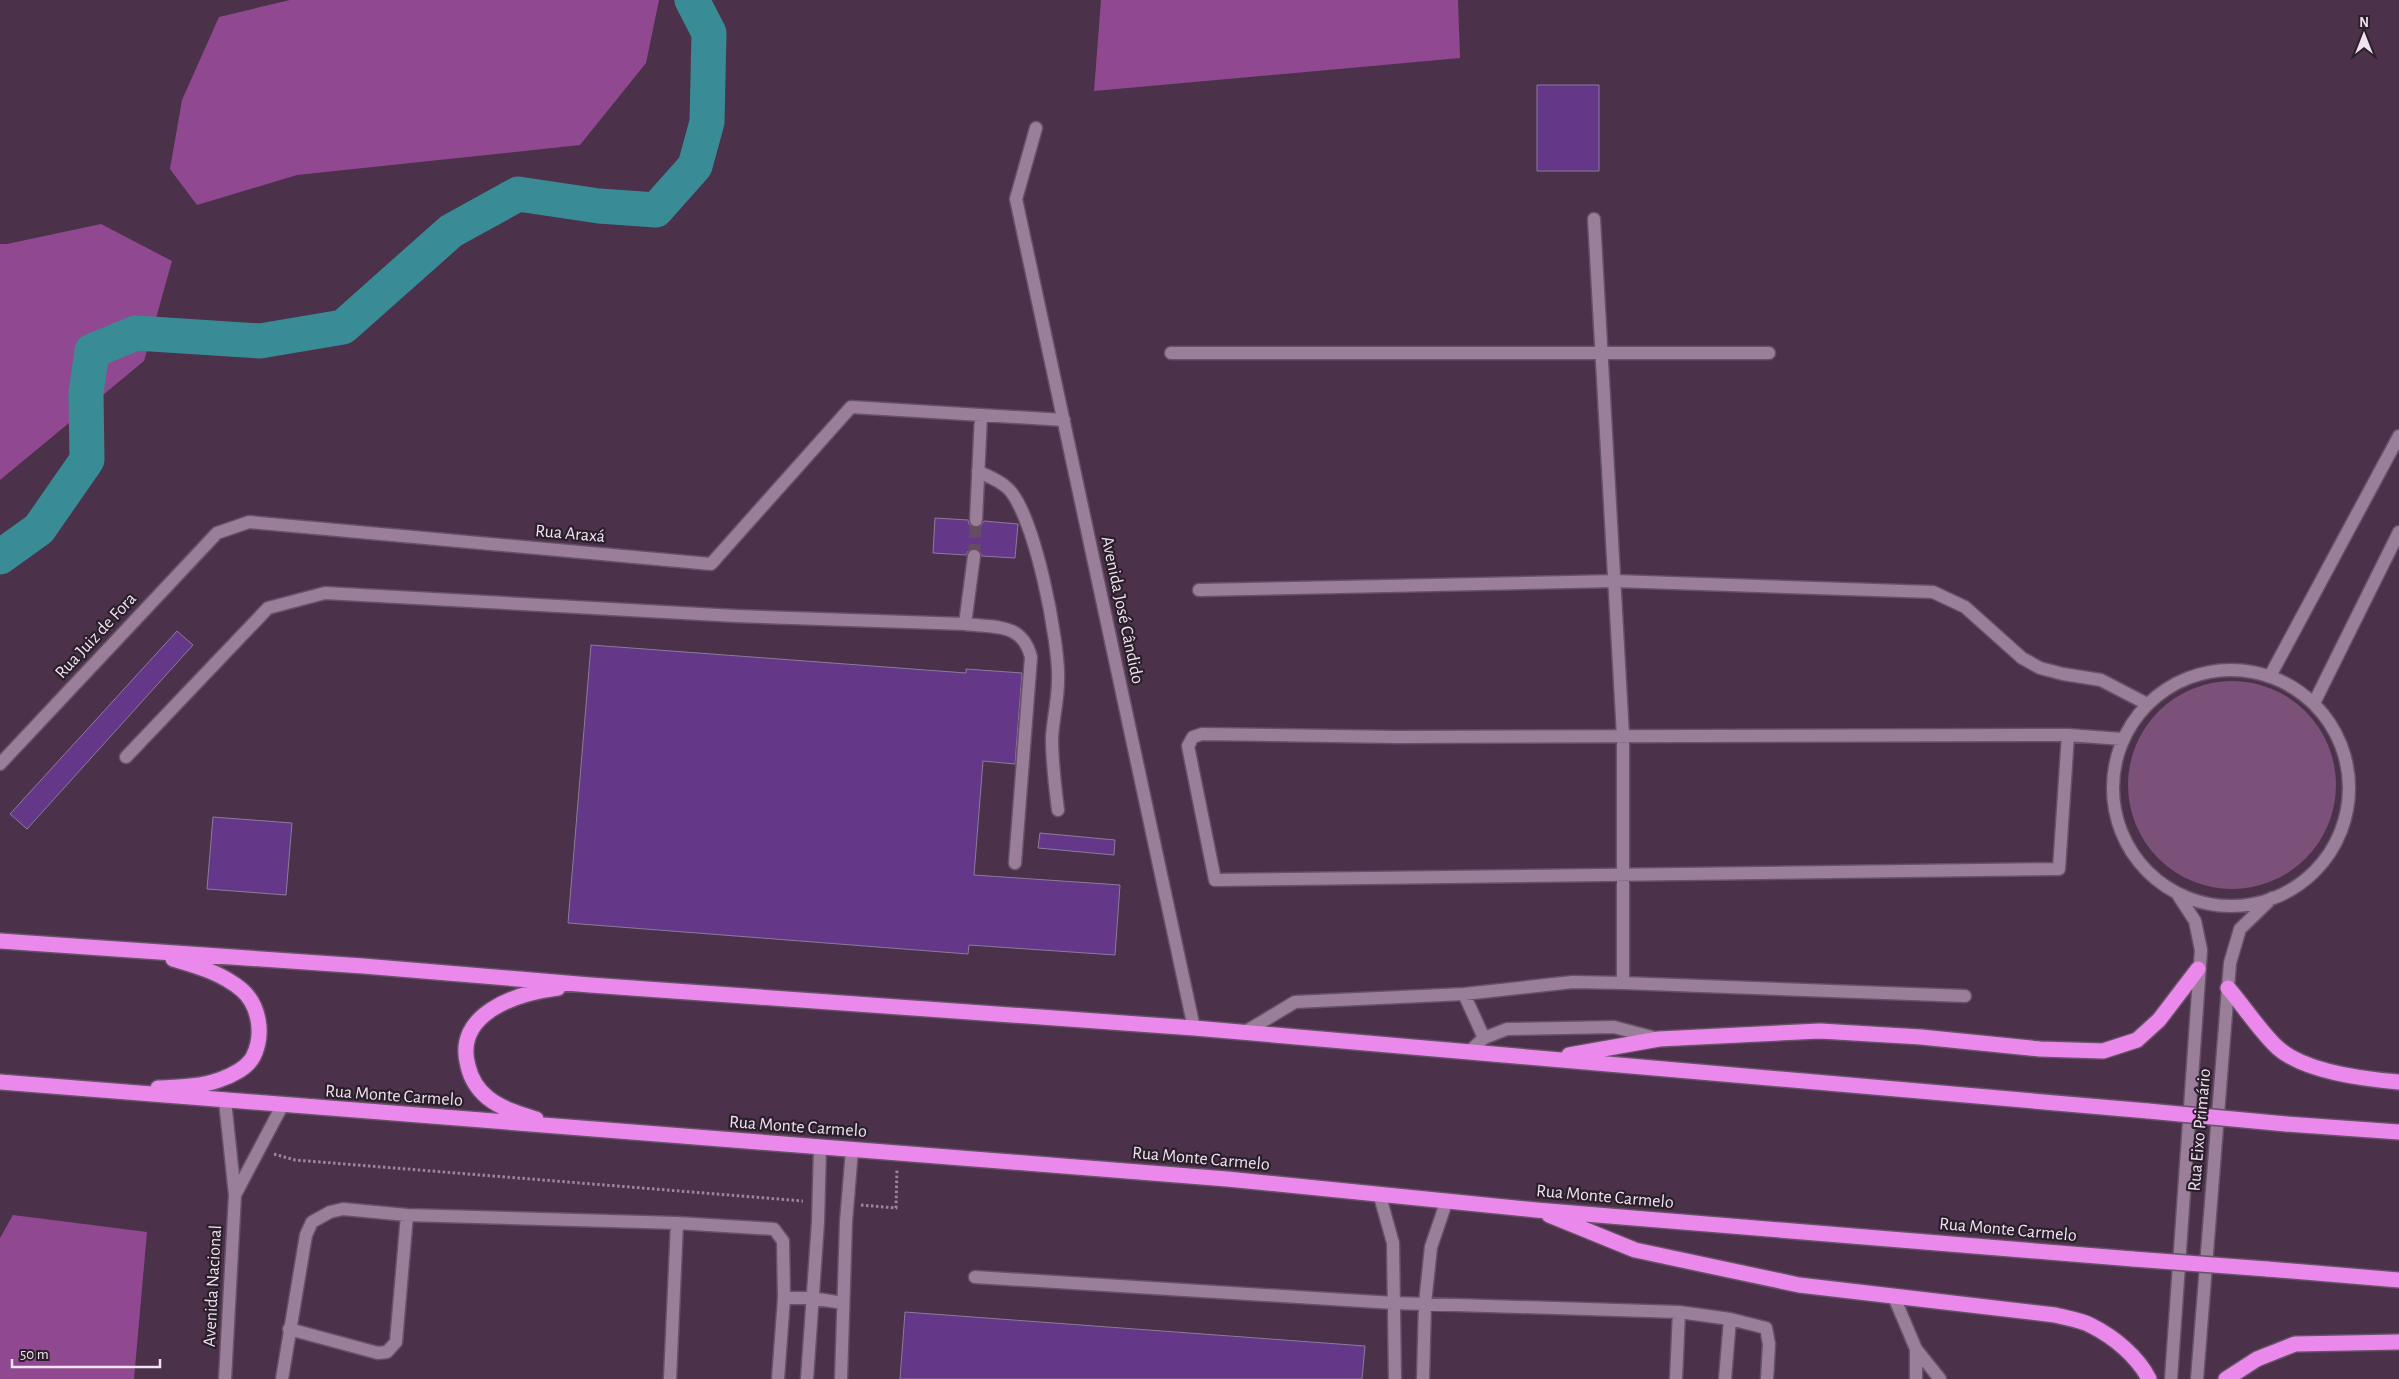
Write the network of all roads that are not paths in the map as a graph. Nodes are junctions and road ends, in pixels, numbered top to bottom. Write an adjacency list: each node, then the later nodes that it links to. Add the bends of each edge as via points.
1 (1036, 128): 7 (street, Avenida José Cândido, via 1016,199)
2 (1594, 219): 3 (street)
3 (1602, 351): 4 (street); 5 (street); 14 (street)
4 (1171, 353)
5 (1769, 353)
6 (981, 415): 7 (street); 9 (street); 11 (street, Rua Araxá, via 851,407 711,564 249,522)
7 (1064, 420): 38 (street, Avenida José Cândido)
8 (2399, 436): 17 (street)
9 (978, 471): 10 (street); 25 (street, via 1006,486 1020,504 1032,533 1056,647 1058,681 1052,766)
10 (976, 520)
11 (217, 532): 24 (street, Rua Juiz de Fora)
12 (2399, 532): 18 (street)
13 (974, 556): 16 (street)
14 (1614, 581): 15 (street); 19 (street, via 1933,592 1965,607 2022,658 2040,668 2101,680); 21 (street)
15 (1200, 590)
16 (965, 624): 23 (street, via 736,616 325,593 268,608); 26 (street, via 1014,631 1028,644 1031,657)
17 (2270, 676): 18 (street); 19 (street, via 2226,670 2184,680)
18 (2314, 703): 29 (street, via 2341,741 2351,787 2342,833 2316,872)
19 (2147, 704): 22 (street)
20 (2068, 735): 21 (street); 22 (street); 27 (street, via 2059,869)
21 (1623, 736): 27 (street); 27 (street, via 1202,734 1193,737 1188,746 1215,880)
22 (2122, 739): 28 (street, via 2112,784 2118,829 2142,868)
23 (126, 757)
24 (0, 764)
25 (1058, 810)
26 (1014, 862)
27 (1624, 873): 33 (street)
28 (2178, 895): 29 (street, via 2227,908); 32 (street, Rua Eixo Primário, via 2195,921 2201,950)
29 (2272, 898): 35 (street, Rua Eixo Primário, via 2240,929 2230,963)
30 (0, 941): 31 (highway)
31 (127, 949): 34 (highway); 46 (highway, via 158,954 228,980 254,1005 259,1024 258,1042 252,1058 239,1071 218,1081)
32 (2198, 969): 41 (highway, via 2159,1020 2137,1040 2103,1051 1820,1031); 86 (street, Rua Eixo Primário)
33 (1623, 983): 36 (street, via 1573,982); 37 (street)
34 (590, 985): 38 (highway); 49 (highway, via 525,994 500,1003 480,1017 469,1035 466,1058 472,1081 488,1098 512,1112)
35 (2228, 988): 45 (highway, via 2278,1048 2314,1068); 87 (street, Rua Eixo Primário)
36 (1464, 994): 39 (street, via 1295,1002); 40 (street)
37 (1965, 996)
38 (1194, 1028): 39 (highway)
39 (1245, 1032): 42 (highway)
40 (1484, 1038): 41 (street, via 1507,1029 1614,1027); 42 (street)
41 (1659, 1039): 43 (highway)
42 (1470, 1051): 43 (highway)
43 (1552, 1058): 50 (highway, bridge)
44 (0, 1082): 46 (highway, Rua Monte Carmelo)
45 (2399, 1082)
46 (117, 1092): 47 (highway, Rua Monte Carmelo)
47 (225, 1101): 48 (highway, Rua Monte Carmelo); 54 (street, Avenida Nacional)
48 (282, 1106): 49 (highway, Rua Monte Carmelo); 54 (street, Avenida Nacional)
49 (562, 1127): 51 (highway, Rua Monte Carmelo)
50 (2399, 1132)
51 (820, 1148): 52 (highway, Rua Monte Carmelo); 63 (street)
52 (852, 1150): 53 (highway, Rua Monte Carmelo); 64 (street)
53 (1379, 1193): 55 (highway, Rua Monte Carmelo); 65 (street, via 1393,1243)
54 (235, 1195): 72 (street, Avenida Nacional)
55 (1447, 1200): 56 (highway, Rua Monte Carmelo); 66 (street, via 1432,1246)
56 (1536, 1210): 60 (highway, Rua Monte Carmelo, bridge); 61 (highway, via 1635,1250 1799,1285)
57 (407, 1215): 58 (street); 69 (street, via 343,1209 312,1222 306,1235); 69 (street, via 396,1342 387,1352 378,1353)
58 (677, 1223): 62 (street, via 774,1229 782,1241); 74 (street)
59 (975, 1277): 65 (street)
60 (2399, 1280)
61 (1894, 1297): 71 (street); 85 (highway, via 1993,1306 2055,1315 2091,1325 2124,1348)
62 (784, 1298): 63 (street); 75 (street)
63 (811, 1298): 64 (street); 76 (street)
64 (843, 1303): 77 (street)
65 (1394, 1303): 66 (street); 78 (street)
66 (1425, 1304): 67 (street); 79 (street)
67 (1679, 1312): 68 (street); 80 (street)
68 (1730, 1319): 81 (street); 82 (street, via 1766,1328)
69 (289, 1328): 73 (street)
70 (2399, 1342): 88 (highway, via 2295,1344 2256,1359)
71 (1916, 1349): 83 (street); 84 (street)
72 (225, 1379)
73 (282, 1379)
74 (670, 1379)
75 (778, 1379)
76 (806, 1379)
77 (841, 1379)
78 (1395, 1379)
79 (1423, 1379)
80 (1676, 1379)
81 (1726, 1379)
82 (1768, 1379)
83 (1916, 1379)
84 (1940, 1379)
85 (2149, 1379)
86 (2171, 1379)
87 (2197, 1379)
88 (2226, 1379)

